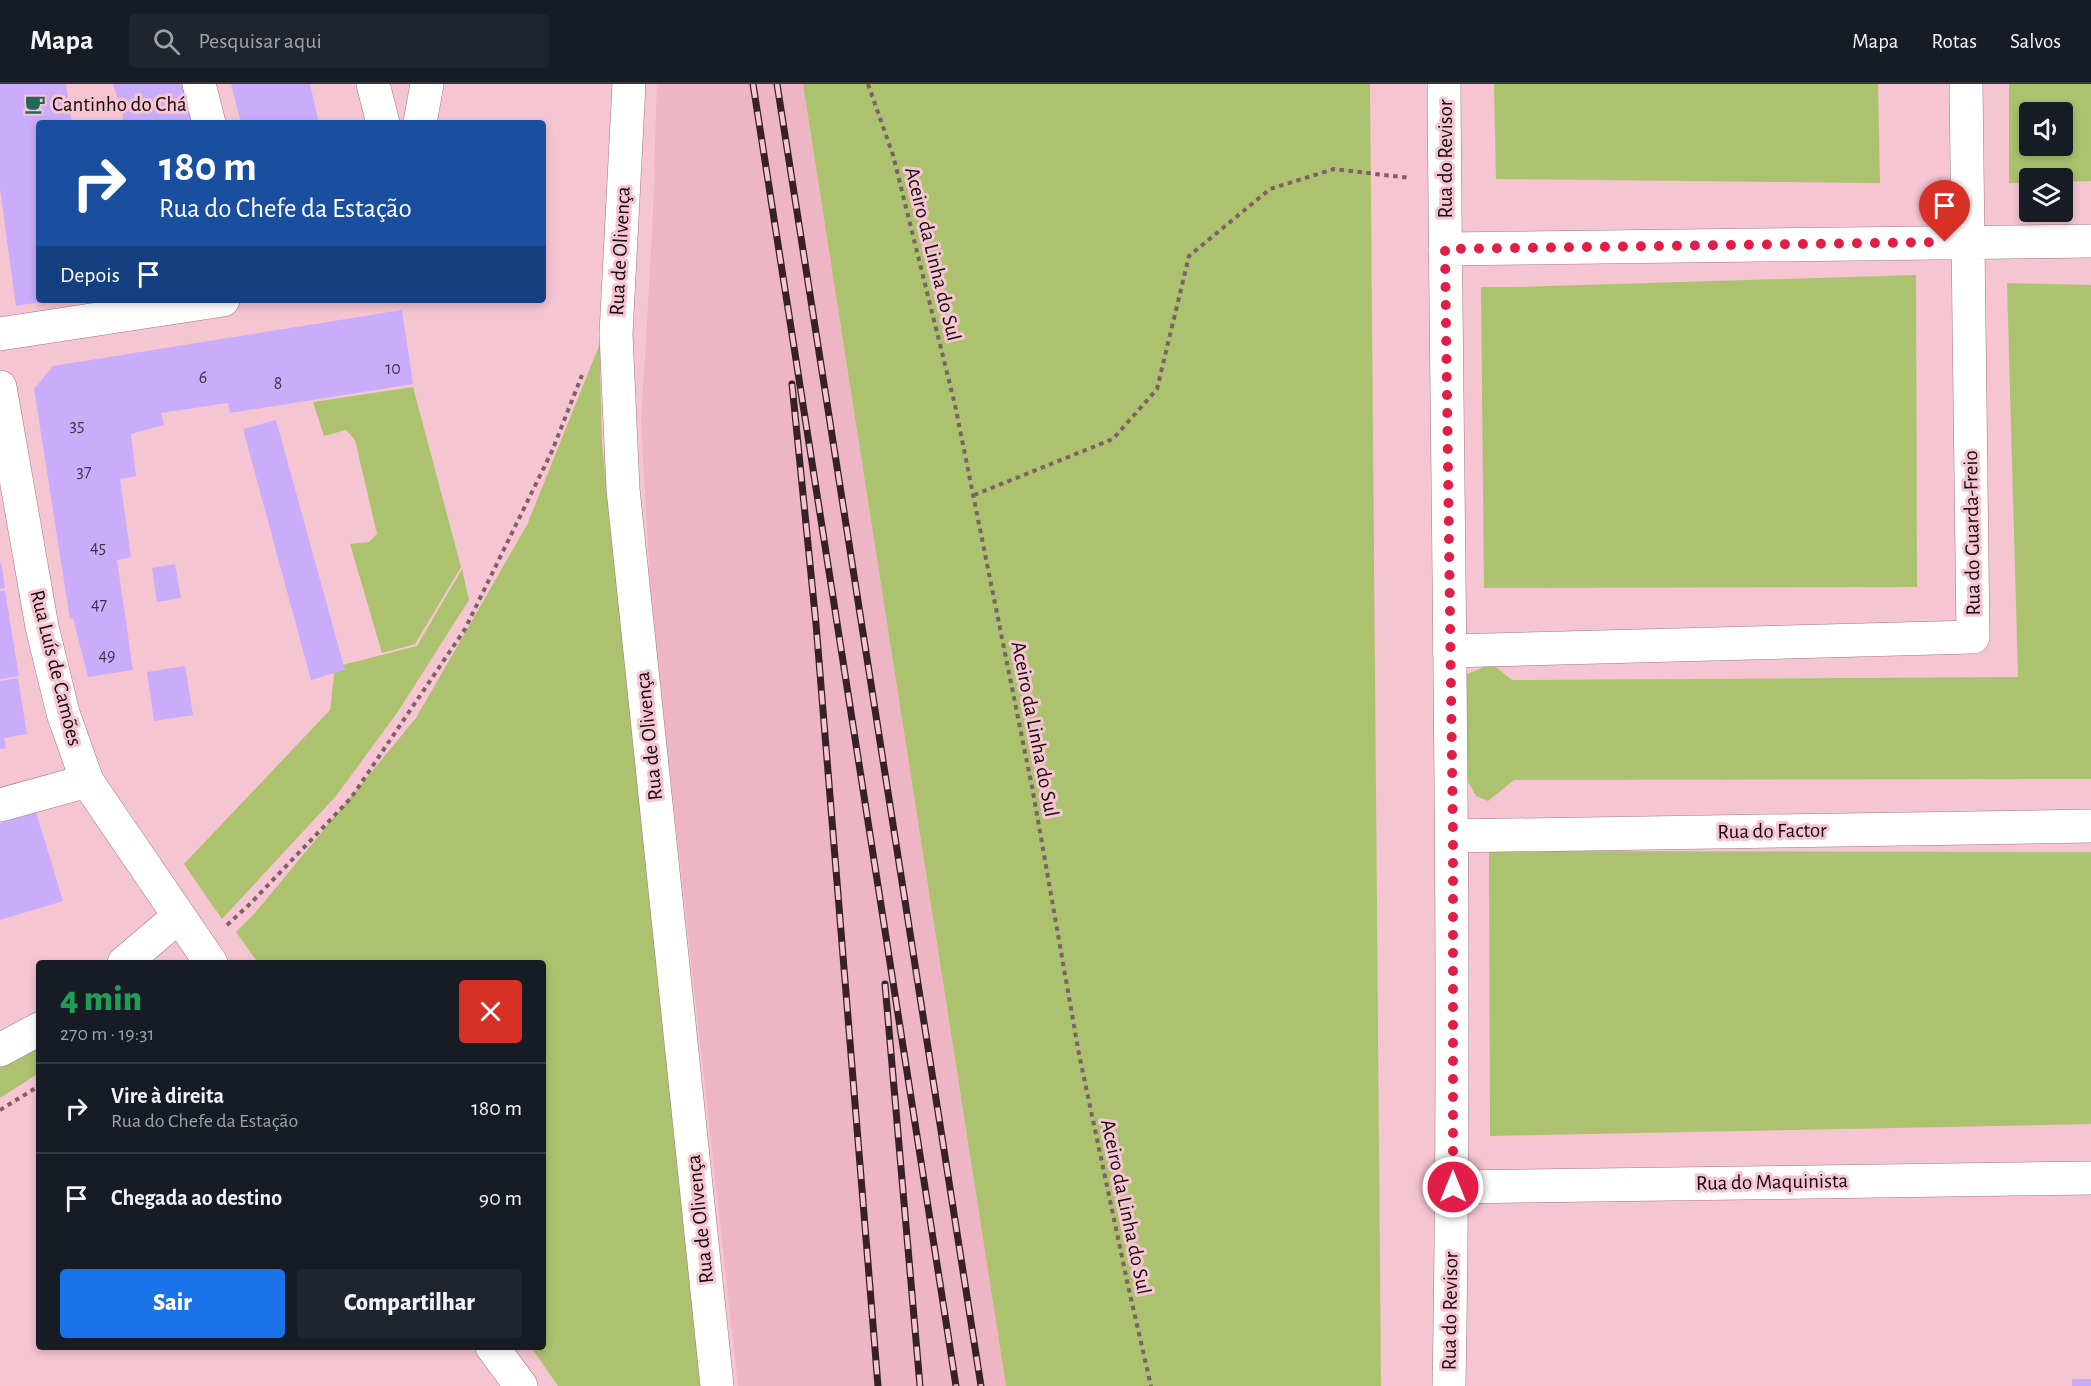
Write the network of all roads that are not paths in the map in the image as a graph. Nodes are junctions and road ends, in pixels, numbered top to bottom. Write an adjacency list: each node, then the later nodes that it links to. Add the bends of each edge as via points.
1 (198, 84): 7 (street)
2 (373, 84): 8 (street)
3 (427, 84): 9 (street)
4 (629, 84): 30 (street, Rua de Olivença, via 616,334 623,489)
5 (1444, 84): 12 (street, Rua do Revisor)
6 (1966, 84): 11 (street, Rua do Guarda-Freio)
7 (208, 120)
8 (382, 120)
9 (421, 120)
10 (2091, 241): 11 (street)
11 (1968, 242): 12 (street); 16 (street, Rua do Guarda-Freio, via 1973,637)
12 (1445, 249): 16 (street, Rua do Revisor)
13 (203, 303): 14 (street)
14 (0, 334)
15 (0, 387): 17 (street, Rua Luís de Camões, via 42,627 63,712)
16 (1449, 651): 20 (street, Rua do Revisor)
17 (87, 781): 18 (street); 21 (street, Rua Luís de Camões)
18 (0, 805)
19 (2091, 826): 20 (street, Rua do Factor)
20 (1453, 836): 27 (street, Rua do Revisor)
21 (178, 917): 22 (street, Rua Luís de Camões); 23 (street)
22 (206, 957)
23 (128, 960)
24 (36, 1031): 25 (street)
25 (0, 1050)
26 (2091, 1178): 27 (street, Rua do Maquinista)
27 (1453, 1187): 31 (street, Rua do Revisor)
28 (494, 1350): 29 (street)
29 (521, 1386)
30 (717, 1386)
31 (1449, 1386)

